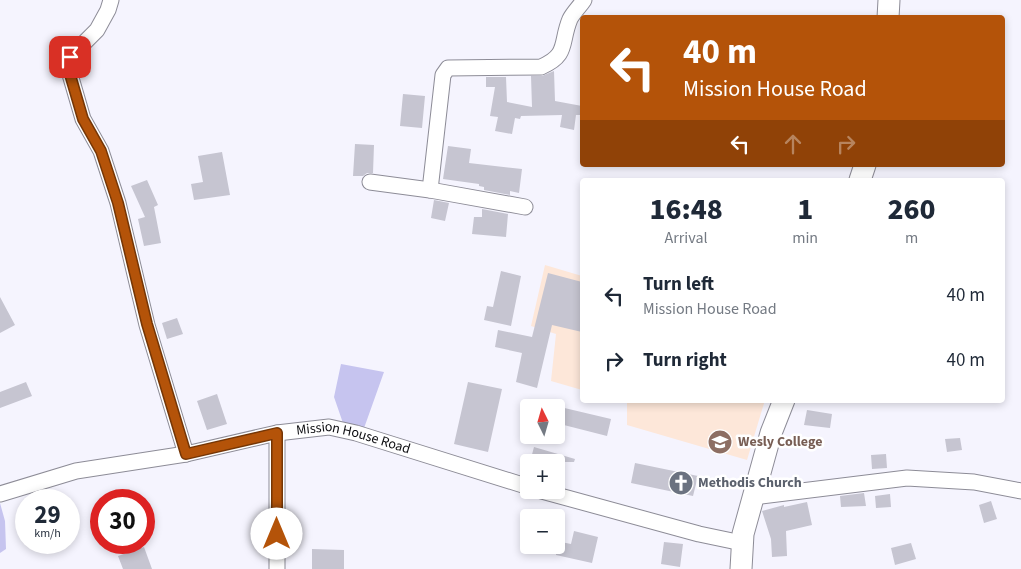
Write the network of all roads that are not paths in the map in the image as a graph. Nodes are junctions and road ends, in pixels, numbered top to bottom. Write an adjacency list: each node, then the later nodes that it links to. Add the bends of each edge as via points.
1 (111, 0): 10 (street, via 97,30 70,57 69,71 83,119 101,151 118,203 147,324)
2 (584, 0): 6 (street, via 570,18 562,50 554,61 541,67 448,68 443,75)
3 (889, 0): 4 (street)
4 (888, 15)
5 (370, 182): 6 (street)
6 (430, 190): 7 (street)
7 (525, 207)
8 (783, 403): 15 (street)
9 (277, 433): 10 (street, Mission House Road); 11 (street, Mission House Road, via 329,427); 17 (street)
10 (186, 454): 13 (street, Mission House Road, via 76,471)
11 (520, 484)
12 (1021, 491): 15 (street, via 974,482 907,478)
13 (0, 494)
14 (565, 497): 16 (street, via 699,534)
15 (753, 497): 16 (street)
16 (742, 542): 18 (street)
17 (277, 569)
18 (741, 569)

